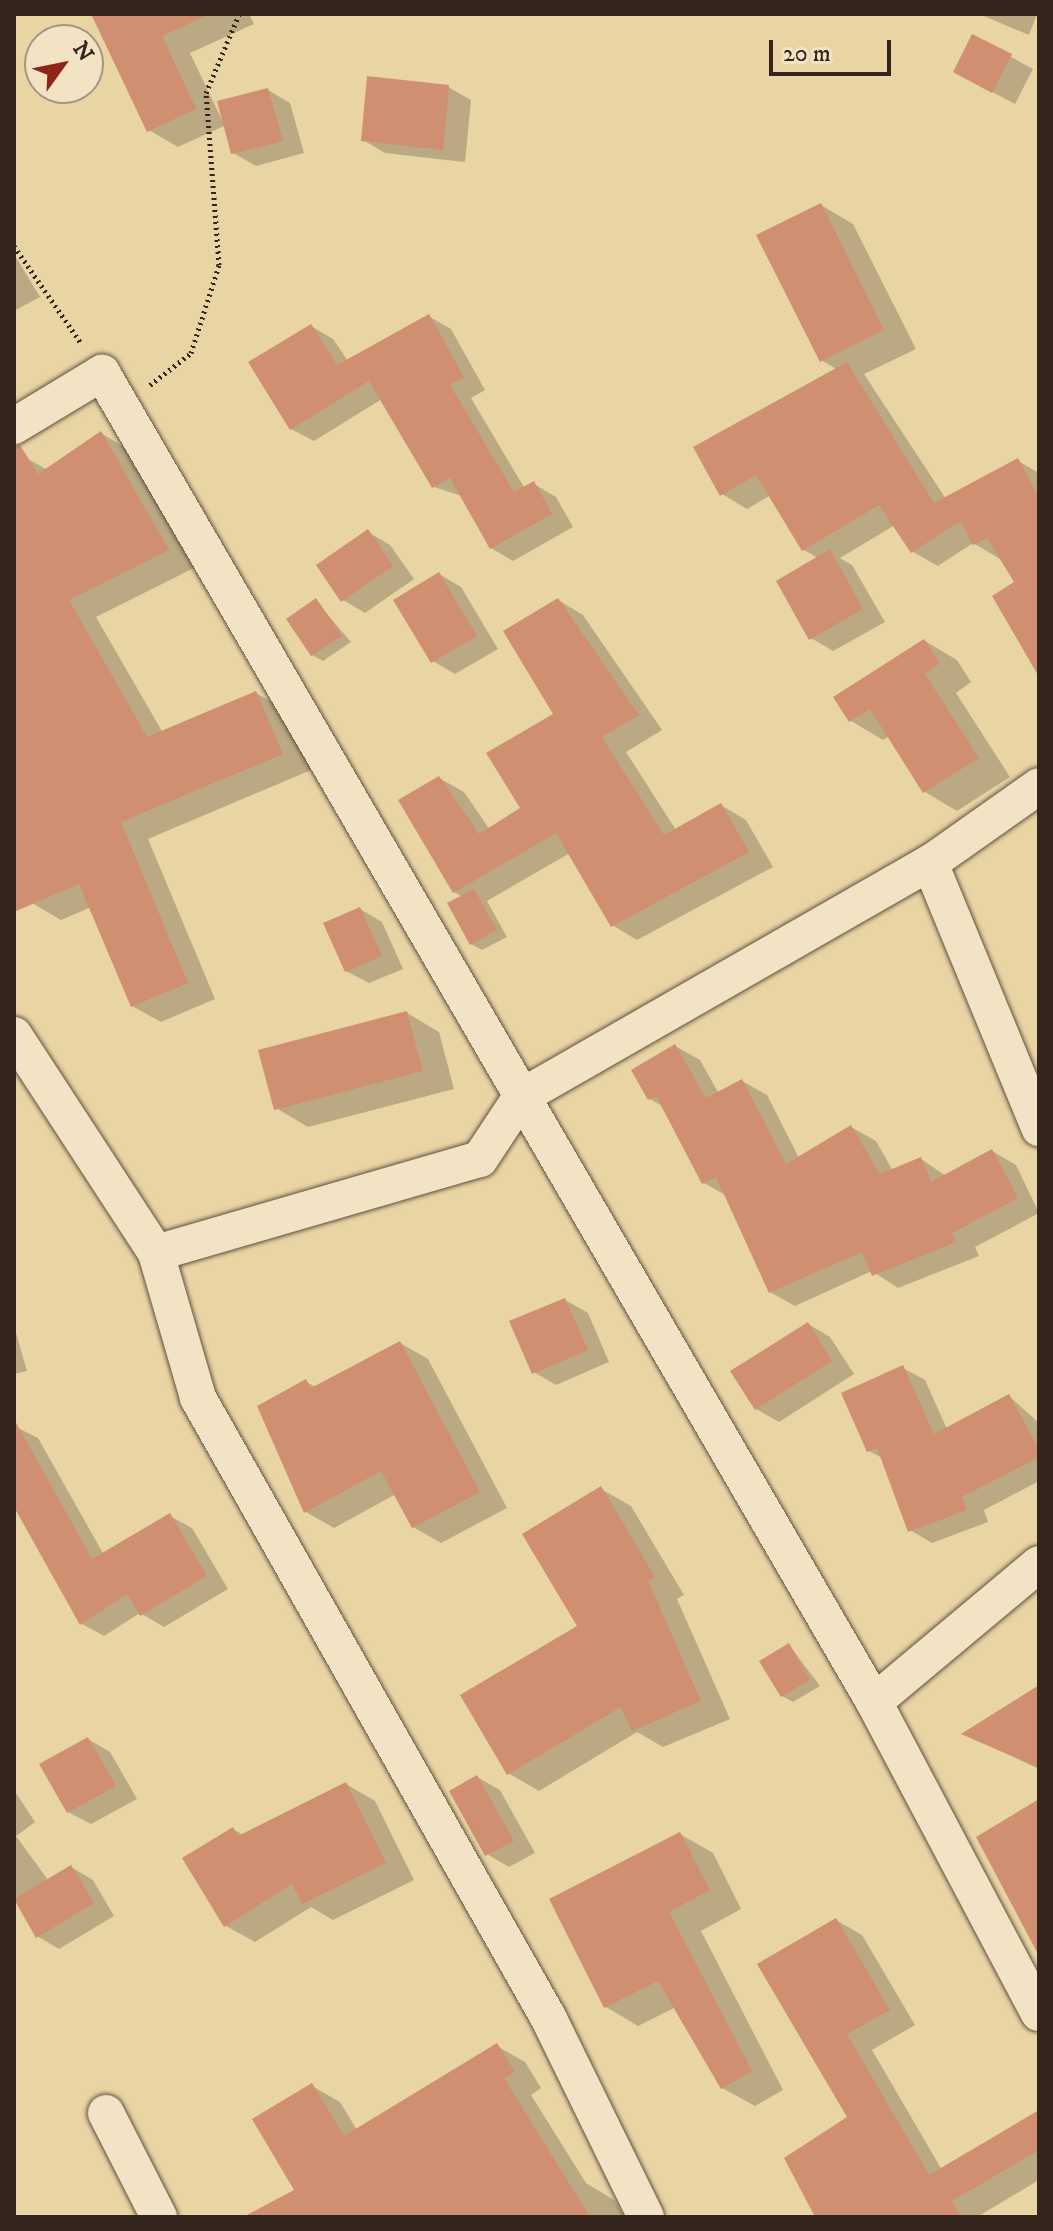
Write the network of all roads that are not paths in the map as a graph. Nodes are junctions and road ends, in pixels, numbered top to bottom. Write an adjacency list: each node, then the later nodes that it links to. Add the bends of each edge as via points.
1 (14, 426): 5 (street, via 102,373)
2 (1039, 786): 3 (street)
3 (930, 863): 5 (street); 6 (street)
4 (14, 1035): 7 (street)
5 (521, 1097): 7 (street, via 480,1159); 9 (street)
6 (1039, 1128)
7 (156, 1253): 13 (street, via 198,1398 549,2019)
8 (1039, 1564): 9 (street)
9 (874, 1702): 10 (street)
10 (1039, 2013)
11 (106, 2113): 12 (street)
12 (159, 2217)
13 (646, 2217)

